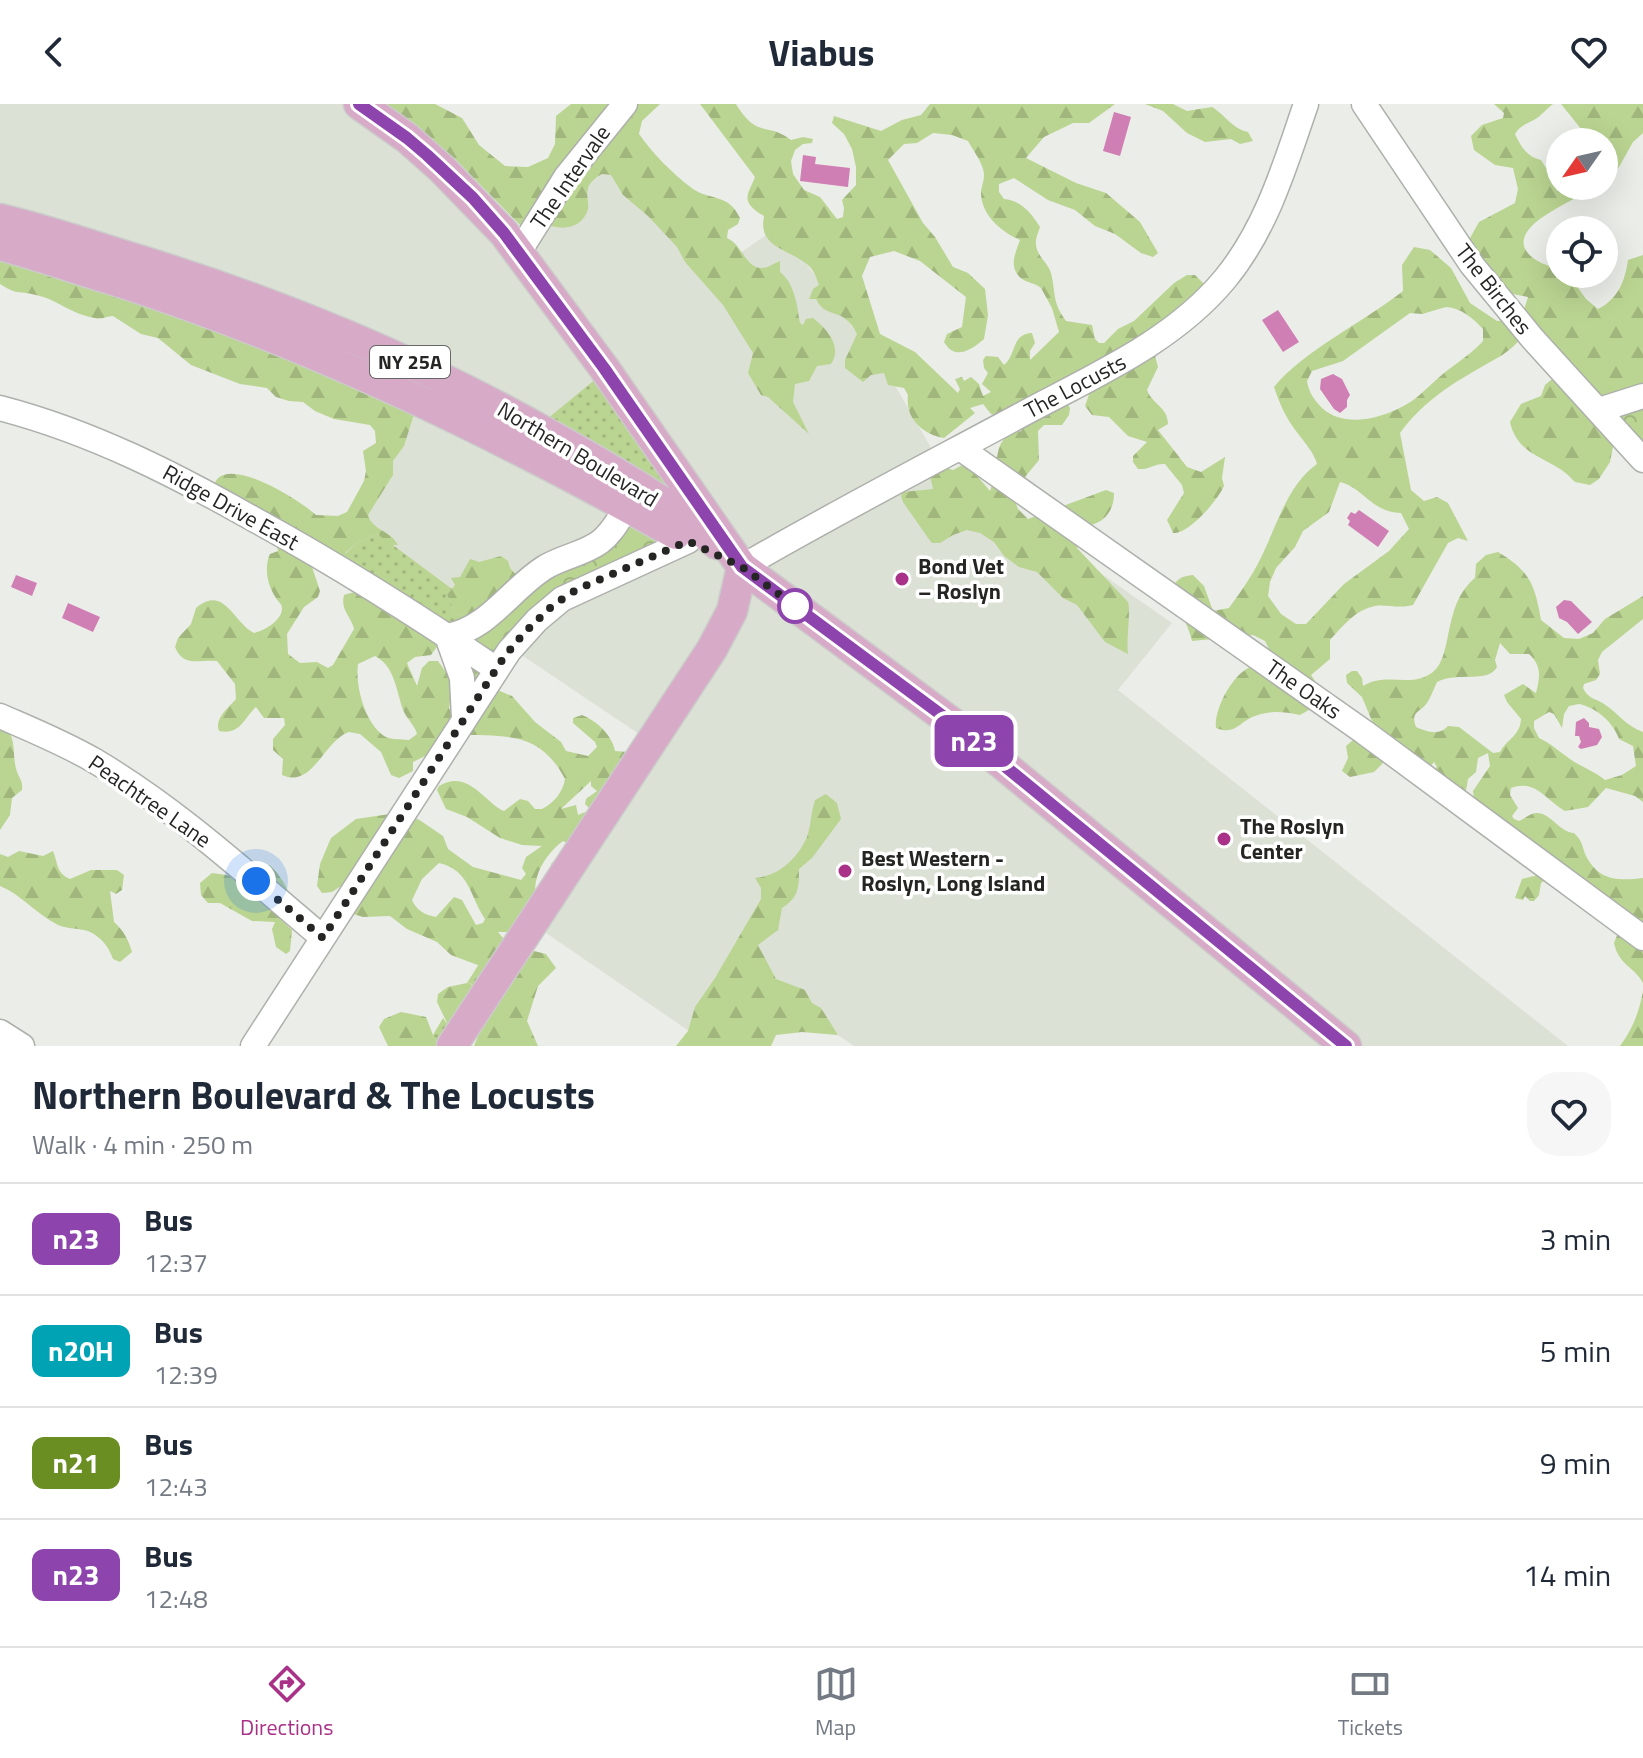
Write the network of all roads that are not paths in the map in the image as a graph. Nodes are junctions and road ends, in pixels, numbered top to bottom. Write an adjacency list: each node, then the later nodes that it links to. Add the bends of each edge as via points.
1 (359, 104): 7 (main road, via 442,169)
2 (625, 104): 7 (street, The Intervale, via 566,177)
3 (1306, 104): 11 (street, The Locusts, via 1262,223 1224,280 1200,304 1144,348)
4 (1364, 104): 10 (street, The Birches, via 1472,265)
5 (0, 219): 15 (main road, Northern Boulevard / NY 25A, via 257,298 429,371 602,465 713,540)
6 (0, 245): 13 (main road, Northern Boulevard / NY 25A, via 139,288 319,354 464,421)
7 (519, 252): 15 (main road)
8 (1643, 396): 10 (street)
9 (0, 408): 17 (street, Ridge Drive East, via 77,432 175,475)
10 (1599, 410): 12 (street, The Birches)
11 (960, 448): 15 (street, The Locusts); 22 (street, The Oaks, via 1364,732)
12 (1643, 460)
13 (627, 507): 14 (main road, Northern Boulevard / NY 25A); 16 (street, via 599,543 545,567)
14 (688, 541): 15 (main road, Northern Boulevard / NY 25A); 18 (street, via 562,599 524,633)
15 (742, 567): 26 (main road, via 732,611 712,649); 27 (main road, NY 25A, via 951,722)
16 (500, 605): 17 (street, via 470,629); 18 (street, via 488,636)
17 (447, 636): 18 (street, Ridge Drive East); 20 (street, via 460,666)
18 (496, 669): 20 (street)
19 (0, 716): 21 (street, Peachtree Lane, via 76,750 142,792)
20 (464, 718): 21 (street)
21 (323, 938): 25 (street)
22 (1643, 938)
23 (0, 1032): 24 (street)
24 (22, 1046)
25 (253, 1046)
26 (452, 1046)
27 (1346, 1046)

